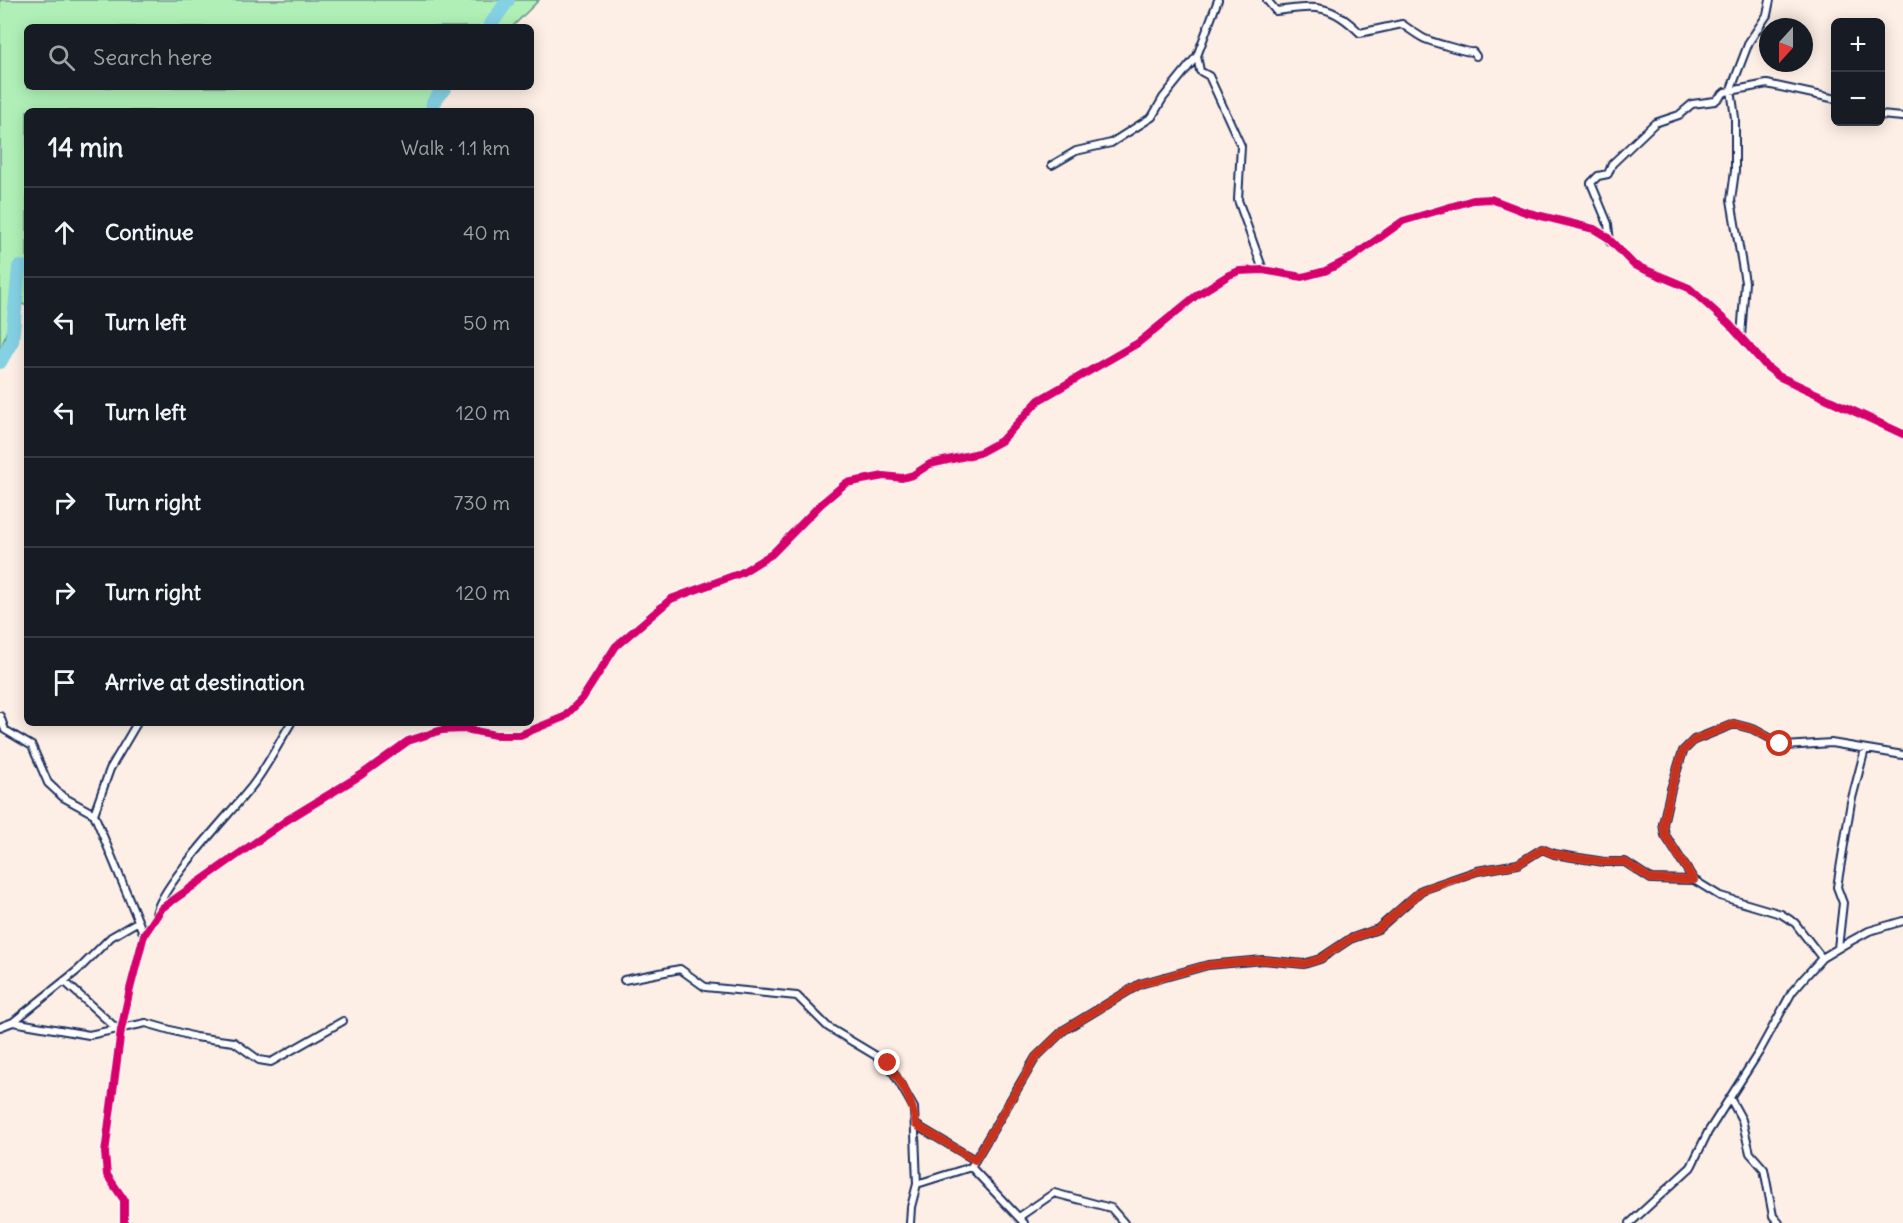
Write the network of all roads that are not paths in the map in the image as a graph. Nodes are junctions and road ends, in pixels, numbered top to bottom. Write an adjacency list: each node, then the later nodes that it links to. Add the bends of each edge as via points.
1 (1218, 0): 4 (street)
2 (1267, 0): 5 (street, via 1276,11 1311,6 1341,14 1360,33 1402,24 1424,39 1443,42)
3 (1770, 0): 6 (street, via 1767,15 1749,42 1732,83)
4 (1197, 56): 10 (street, via 1152,117 1111,143 1076,151); 12 (street, via 1200,71 1209,76 1241,146 1238,200)
5 (1476, 56)
6 (1732, 92): 7 (street, via 1767,84); 11 (street, via 1725,92 1708,104 1692,104 1679,115 1655,123 1612,164 1608,174 1591,183); 13 (street, via 1735,171 1731,200 1745,282)
7 (1831, 98)
8 (1885, 115): 9 (street)
9 (1903, 117)
10 (1052, 165)
11 (1611, 242): 12 (street, via 1594,229 1525,212 1491,198 1403,221 1351,258 1325,271 1302,277); 13 (street, via 1634,265 1689,288)
12 (1263, 270): 22 (street, via 1239,271 1197,295 1138,343 1039,400 1001,441 979,453 930,464 902,478 884,476 846,483 772,554 741,573 683,592 647,617 616,646 582,699 564,717 520,735 442,730 408,741 287,820)
13 (1741, 337): 14 (street, via 1778,376)
14 (1903, 434)
15 (0, 716): 20 (street, via 5,730 32,746 48,783 63,797)
16 (135, 726): 20 (street, via 110,769)
17 (289, 726): 22 (street, via 256,780 162,896)
18 (1865, 749): 19 (street); 21 (street, via 1831,743 1785,746 1734,724 1694,740 1683,751 1663,824 1665,835); 26 (street, via 1851,802 1837,887 1843,903)
19 (1903, 755)
20 (93, 814): 24 (street)
21 (1694, 880): 27 (street, via 1720,896 1781,914 1795,923); 36 (street, via 1651,879 1625,862 1604,862 1542,849 1518,864 1478,871 1422,890 1378,929 1350,939 1320,959 1304,964 1263,960 1208,965 1140,984 1064,1030 1036,1057)
22 (156, 914): 25 (street)
23 (1903, 921): 26 (street, via 1869,931)
24 (137, 922): 25 (street); 29 (street, via 111,937)
25 (144, 935): 33 (street)
26 (1838, 948): 27 (street)
27 (1822, 958): 34 (street, via 1792,992)
28 (624, 980): 35 (street, via 676,969 705,987 800,997 828,1027 888,1063 908,1094)
29 (64, 981): 31 (street); 33 (street)
30 (343, 1021): 33 (street, via 271,1062 260,1060 230,1041 195,1037 146,1023)
31 (13, 1022): 32 (street); 33 (street, via 85,1035)
32 (0, 1027)
33 (119, 1029): 39 (street, via 104,1165 124,1200)
34 (1730, 1098): 43 (street, via 1691,1167); 44 (street, via 1742,1120 1750,1152 1764,1169 1773,1216)
35 (916, 1125): 36 (street); 37 (street)
36 (973, 1163): 37 (street); 38 (street)
37 (918, 1184): 40 (street)
38 (1019, 1217): 41 (street); 42 (street, via 1054,1193 1111,1208)
39 (124, 1223)
40 (910, 1223)
41 (1024, 1223)
42 (1124, 1223)
43 (1630, 1223)
44 (1779, 1223)

